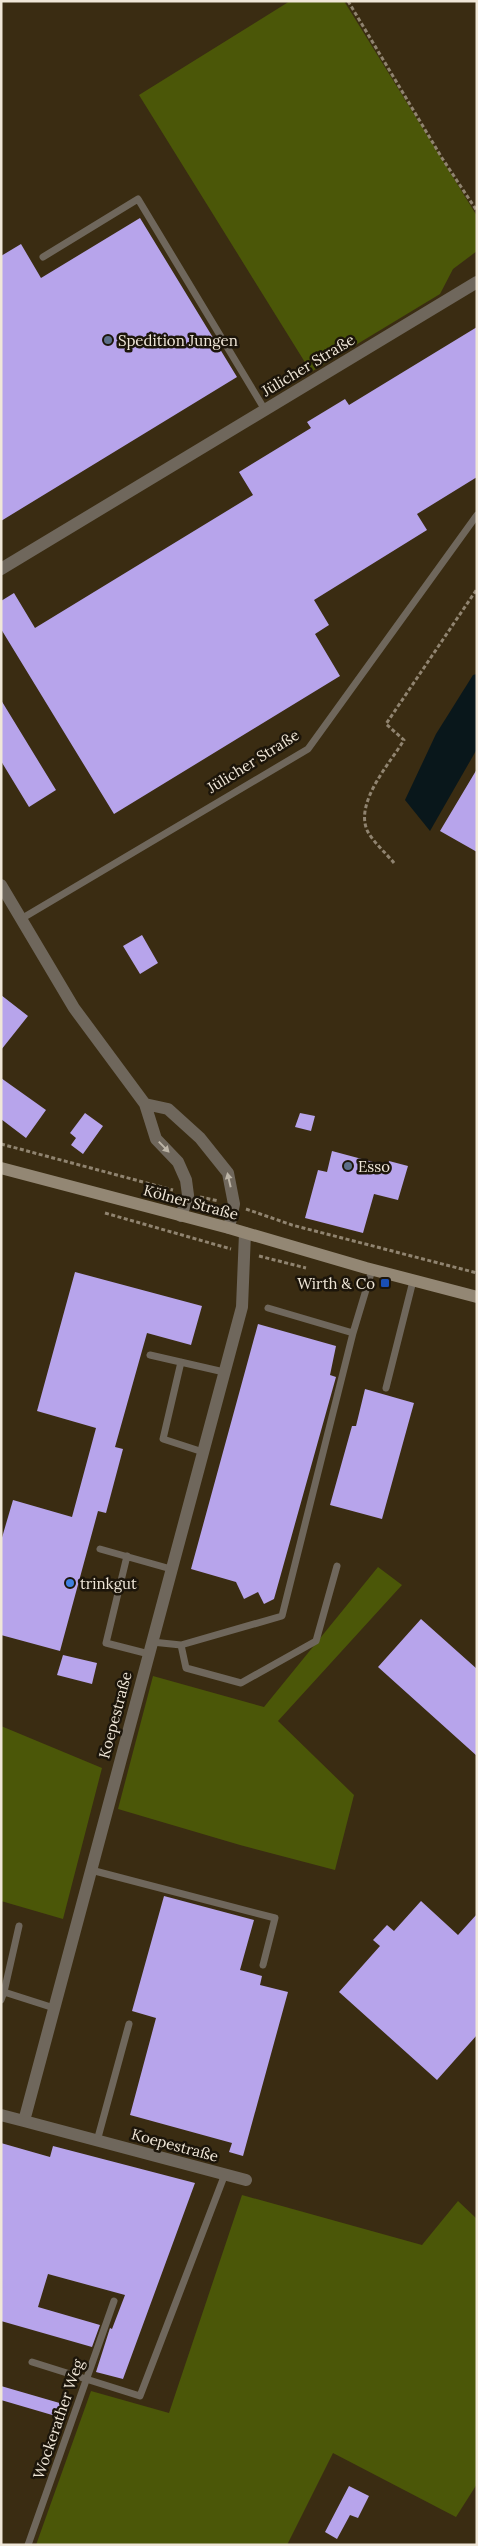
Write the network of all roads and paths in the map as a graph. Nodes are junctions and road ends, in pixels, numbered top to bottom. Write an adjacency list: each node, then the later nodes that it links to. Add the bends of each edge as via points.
1 (348, 1): 2 (path)
2 (477, 211)
3 (44, 257): 5 (lane, via 138,199)
4 (477, 282): 5 (street, Jülicher Straße)
5 (265, 410): 7 (street, Jülicher Straße)
6 (477, 516): 11 (lane, Jülicher Straße, via 308,749)
7 (1, 568)
8 (477, 589): 9 (path, via 386,724 404,740 367,799 364,814 367,830)
9 (394, 862)
10 (1, 885): 11 (street)
11 (21, 919): 12 (street, via 74,1008)
12 (144, 1104): 14 (street, one-way to 14, via 156,1139 178,1162 186,1180 188,1194); 15 (street, one-way to 12, via 234,1204 228,1173 200,1138 168,1109)
13 (1, 1168): 14 (main road, Kölner Straße)
14 (181, 1216): 15 (main road, Kölner Straße)
15 (229, 1228): 16 (main road, Kölner Straße)
16 (245, 1233): 17 (main road, Kölner Straße); 24 (street, Koepestraße, via 242,1307)
17 (372, 1270): 18 (main road, Kölner Straße); 21 (lane)
18 (413, 1281): 19 (main road, Kölner Straße); 25 (lane)
19 (477, 1297)
20 (268, 1308): 21 (lane)
21 (353, 1333): 31 (lane, via 282,1616)
22 (150, 1355): 23 (lane)
23 (181, 1362): 24 (lane); 26 (lane, via 163,1439)
24 (224, 1372): 26 (street, Koepestraße)
25 (386, 1388)
26 (203, 1452): 30 (street, Koepestraße)
27 (100, 1549): 28 (lane)
28 (127, 1556): 30 (lane); 32 (lane, via 106,1643)
29 (337, 1566): 31 (lane, via 316,1641 241,1683 186,1668)
30 (171, 1569): 32 (street, Koepestraße)
31 (181, 1645): 32 (lane)
32 (150, 1648): 33 (street, Koepestraße)
33 (91, 1870): 35 (lane, via 276,1918); 37 (street, Koepestraße)
34 (19, 1926): 36 (lane)
35 (263, 1965)
36 (2, 1996): 37 (lane)
37 (54, 2008): 40 (street, Koepestraße)
38 (129, 2024): 41 (lane)
39 (1, 2115): 40 (street, Koepestraße)
40 (24, 2121): 41 (street, Koepestraße)
41 (97, 2141): 42 (street, Koepestraße)
42 (225, 2174): 43 (street, Koepestraße); 46 (lane, via 140,2396)
43 (246, 2180)
44 (114, 2302): 46 (lane, Wockerather Weg)
45 (32, 2362): 46 (lane)
46 (87, 2380): 47 (lane, Wockerather Weg)
47 (28, 2545)

